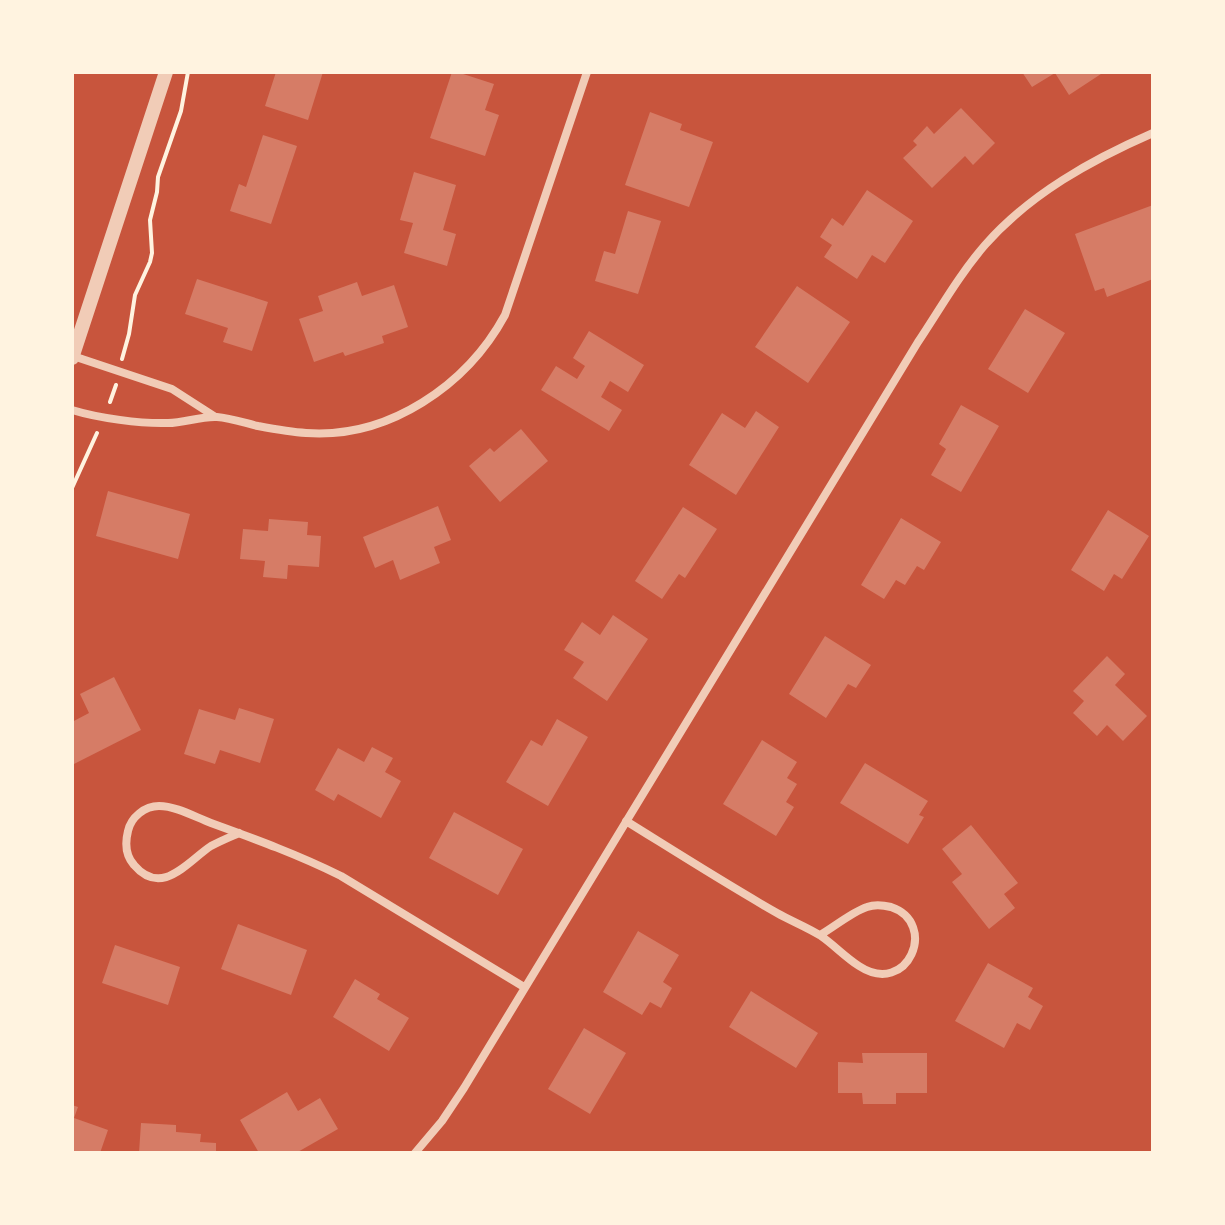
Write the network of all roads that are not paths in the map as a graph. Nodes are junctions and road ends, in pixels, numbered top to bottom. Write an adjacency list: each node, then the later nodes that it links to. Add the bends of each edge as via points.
1 (166, 72): 4 (street)
2 (587, 72): 6 (street, via 510,302 488,343 461,374 399,415 349,430 287,431)
3 (1153, 133): 7 (street, via 1093,161 1050,189 994,236 963,273)
4 (72, 357): 6 (street, via 172,389)
5 (72, 410): 6 (street, via 168,423)
6 (215, 417)
7 (626, 821): 9 (street); 10 (street)
8 (239, 833): 8 (street, via 159,806 139,813 130,824 127,852 140,872 169,877); 10 (street, via 341,876)
9 (820, 935): 9 (street, via 858,966 879,975 901,969 912,954 915,937 904,914 881,905 867,907)
10 (524, 987): 11 (street, via 442,1121)
11 (415, 1153)

